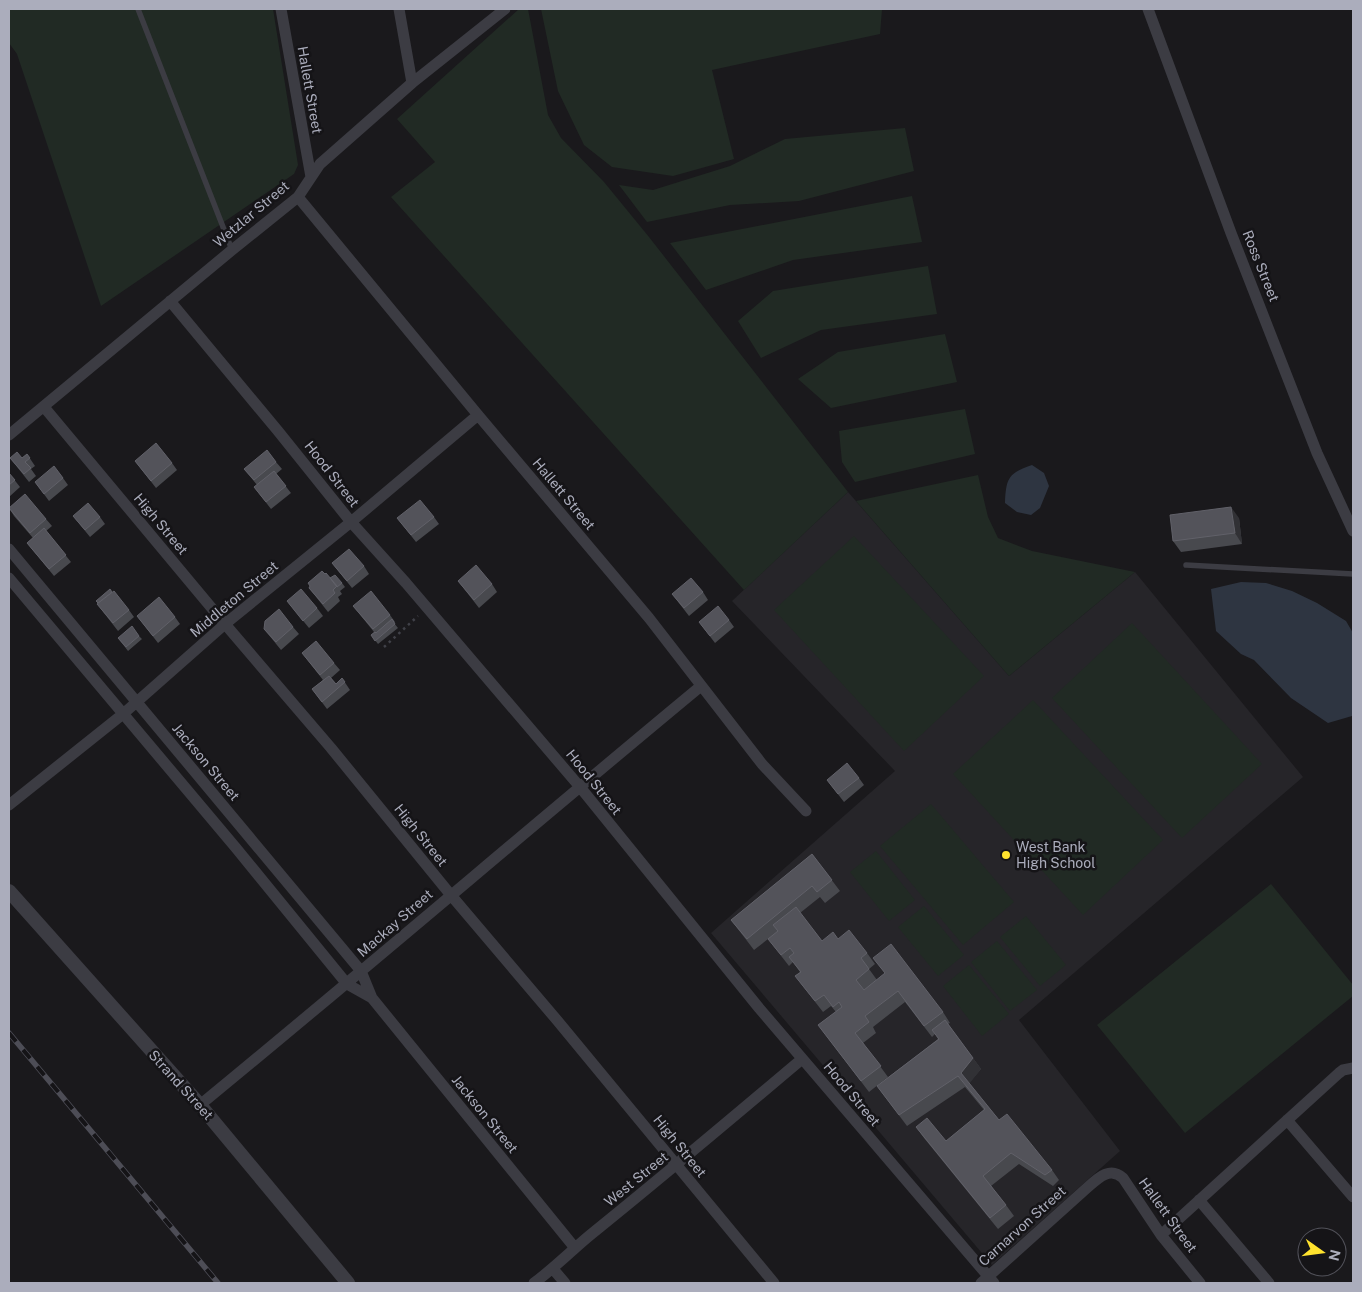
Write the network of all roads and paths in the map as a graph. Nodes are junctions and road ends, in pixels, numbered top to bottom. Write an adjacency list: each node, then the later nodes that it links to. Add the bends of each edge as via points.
1 (138, 9): 9 (lane)
2 (281, 9): 7 (street, Hallett Street)
3 (399, 9): 6 (street)
4 (505, 9): 6 (street, Wetzlar Street)
5 (1148, 9): 15 (street, Ross Street, via 1317,453)
6 (412, 83): 7 (street, Wetzlar Street, via 320,164)
7 (310, 177): 8 (street, Wetzlar Street)
8 (298, 197): 9 (street, Wetzlar Street); 12 (street, Hallett Street)
9 (232, 250): 10 (street, Wetzlar Street)
10 (170, 301): 11 (street, Wetzlar Street); 14 (street, Hood Street)
11 (44, 407): 13 (street, Wetzlar Street); 21 (street, High Street)
12 (478, 415): 14 (street, Middleton Street); 23 (street, Hallett Street, via 649,618)
13 (9, 435)
14 (351, 522): 20 (street, Hood Street); 21 (street, Middleton Street)
15 (1353, 531)
16 (9, 549): 24 (street, Jackson Street)
17 (1186, 565): 18 (lane)
18 (1353, 574)
19 (9, 578): 25 (street, Jackson Street)
20 (427, 608): 22 (path); 26 (street, Hood Street)
21 (225, 624): 24 (street, Middleton Street); 30 (street, High Street)
22 (384, 647)
23 (701, 686): 26 (street, Mackay Street); 28 (street, Hallett Street, via 762,764)
24 (137, 702): 25 (street, Middleton Street); 31 (street, Jackson Street)
25 (123, 714): 27 (street, Middleton Street); 32 (street, Jackson Street)
26 (580, 787): 30 (street, Mackay Street); 34 (street, Hood Street)
27 (9, 805)
28 (806, 811)
29 (9, 891): 36 (street, Strand Street)
30 (450, 894): 31 (street, Mackay Street); 38 (street, High Street)
31 (361, 971): 32 (street, Mackay Street); 33 (street, Jackson Street)
32 (347, 984): 33 (street, Jackson Street); 36 (street, Mackay Street)
33 (372, 998): 43 (street, Jackson Street)
34 (802, 1059): 38 (street, West Street); 45 (street, Hood Street)
35 (1353, 1068): 37 (street, via 1339,1073)
36 (200, 1105): 46 (street, Strand Street)
37 (1287, 1120): 40 (street); 41 (street)
38 (676, 1165): 43 (street, West Street); 49 (street, High Street)
39 (1084, 1190): 42 (street, Hallett Street, via 1104,1174 1117,1174 1130,1187); 45 (street, Carnarvon Street)
40 (1353, 1197)
41 (1199, 1200): 42 (street); 51 (street)
42 (1161, 1235): 50 (street, Hallett Street)
43 (575, 1248): 44 (street, West Street)
44 (553, 1268): 47 (street, West Street); 48 (street)
45 (988, 1281)
46 (348, 1283)
47 (534, 1283)
48 (565, 1283)
49 (774, 1283)
50 (1200, 1283)
51 (1269, 1283)

